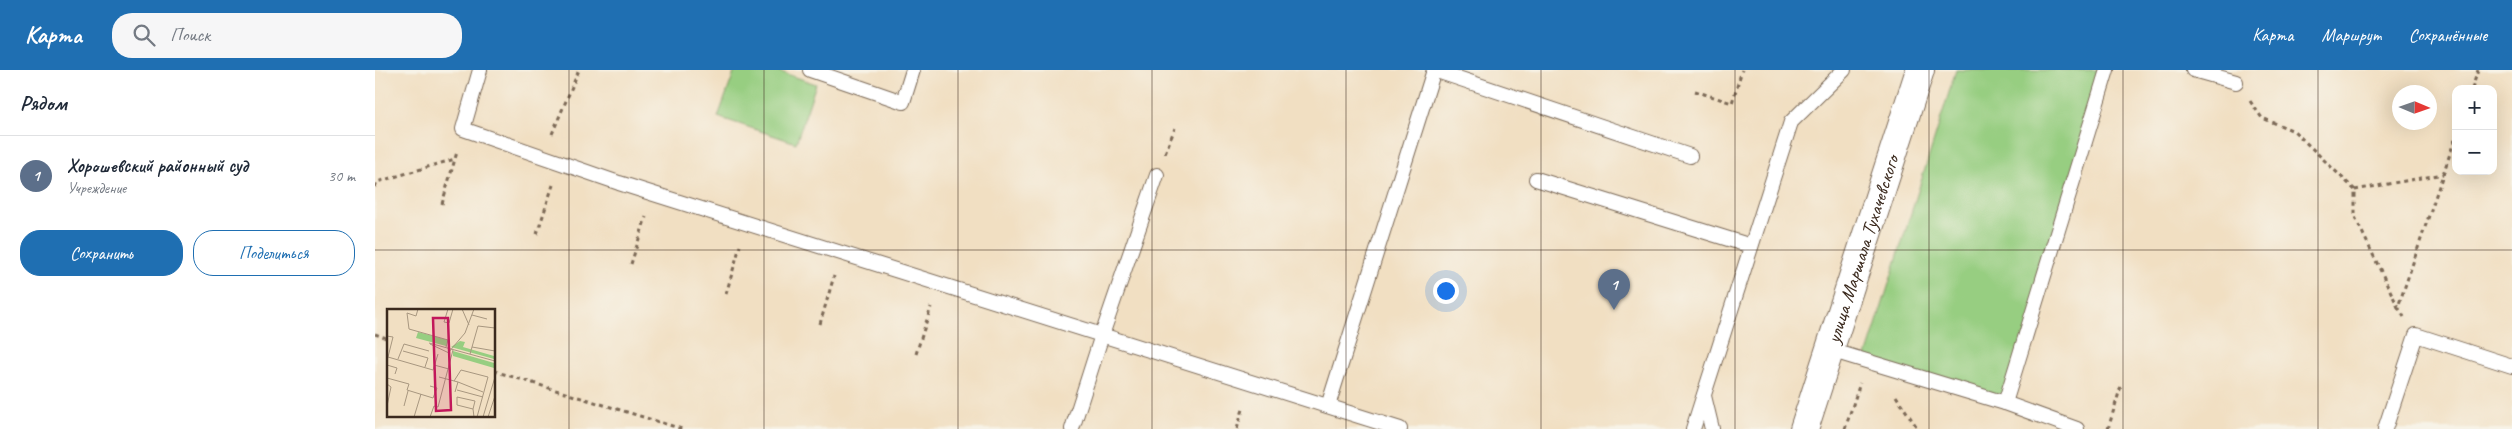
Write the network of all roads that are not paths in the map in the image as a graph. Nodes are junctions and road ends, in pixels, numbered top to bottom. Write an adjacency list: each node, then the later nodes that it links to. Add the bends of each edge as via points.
1 (481, 70): 14 (lane, via 463,129 653,193)
2 (810, 70): 3 (lane, via 903,102)
3 (913, 70)
4 (1434, 70): 10 (lane); 19 (lane)
5 (1844, 70): 13 (lane, via 1791,122)
6 (1920, 70): 15 (street, улица Маршала Тухачевского)
7 (2107, 70): 18 (lane)
8 (2193, 70): 9 (lane)
9 (2236, 82)
10 (1690, 156)
11 (1157, 175): 14 (lane)
12 (1536, 179): 13 (lane)
13 (1751, 246): 17 (lane)
14 (1102, 335): 19 (lane); 20 (lane)
15 (1830, 350): 18 (lane); 24 (street, улица Маршала Тухачевского)
16 (2512, 366): 26 (lane, via 2416,335)
17 (1704, 396): 22 (lane); 23 (lane)
18 (2005, 403): 25 (lane)
19 (1328, 406): 21 (lane)
20 (1073, 429)
21 (1400, 429)
22 (1693, 429)
23 (1712, 429)
24 (1804, 429)
25 (2077, 429)
26 (2385, 429)

